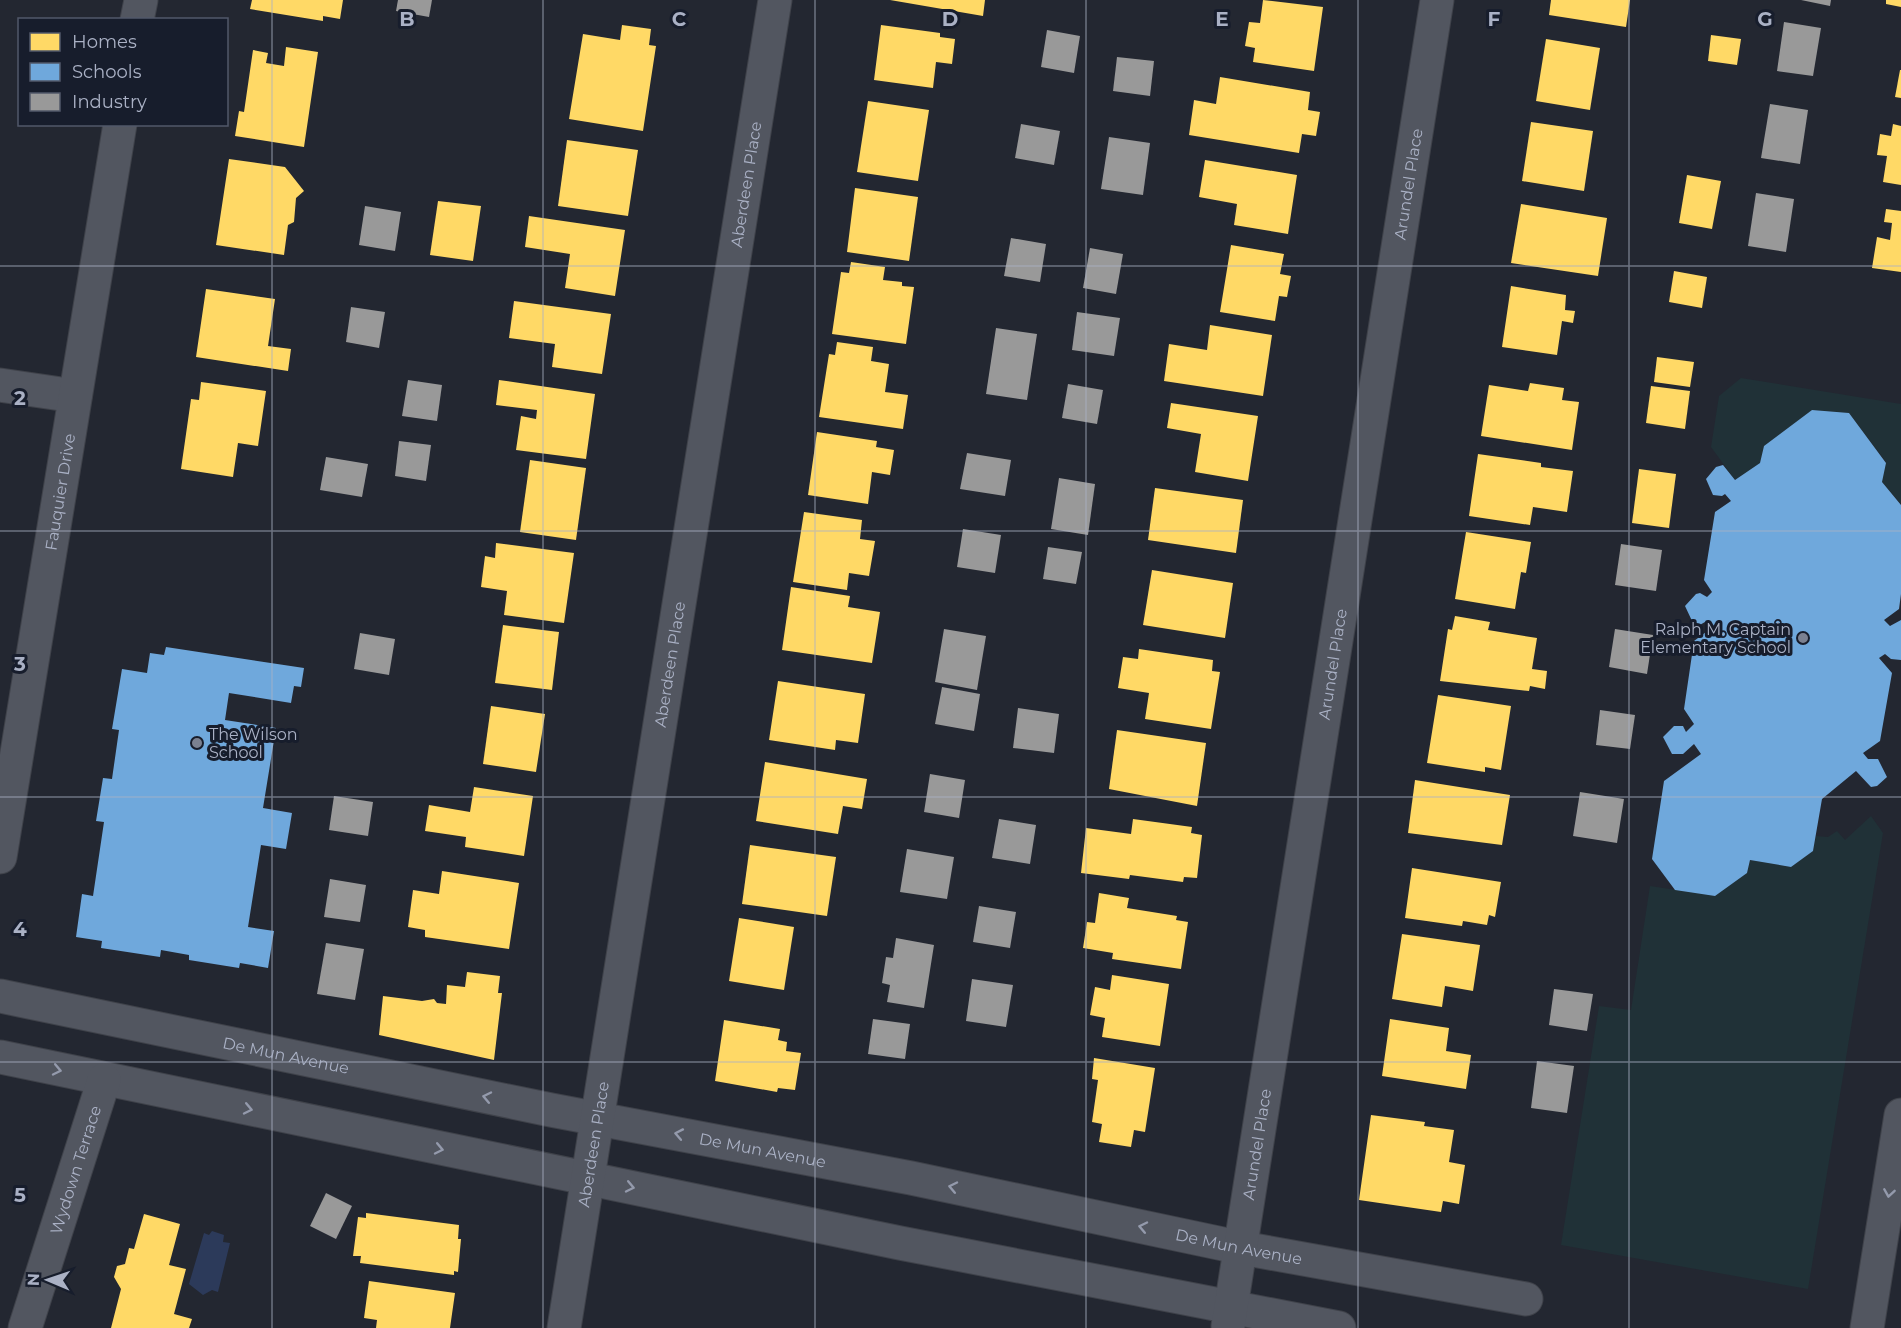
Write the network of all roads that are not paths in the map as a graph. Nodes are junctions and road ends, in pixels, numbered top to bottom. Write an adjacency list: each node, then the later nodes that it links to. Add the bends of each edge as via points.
1 (141, 0): 4 (street)
2 (775, 0): 13 (street, Aberdeen Place)
3 (1437, 0): 15 (street, Arundel Place)
4 (137, 18)
5 (120, 126): 7 (street, Fauquier Drive)
6 (0, 385): 7 (street)
7 (75, 396): 8 (street, Fauquier Drive)
8 (0, 857)
9 (0, 996): 13 (street, De Mun Avenue, one-way to 9)
10 (0, 1057): 11 (street, one-way to 11)
11 (104, 1080): 14 (street, one-way to 14); 18 (street, Wydown Terrace)
12 (1901, 1114): 21 (street, one-way to 21)
13 (598, 1119): 14 (street, Aberdeen Place); 15 (street, De Mun Avenue, one-way to 13, via 911,1178)
14 (588, 1179): 17 (street, one-way to 17); 19 (street, Aberdeen Place)
15 (1242, 1248): 16 (street, De Mun Avenue); 17 (street, Arundel Place)
16 (1526, 1299)
17 (1230, 1317): 20 (street)
18 (25, 1328)
19 (564, 1328)
20 (1339, 1328)
21 (1867, 1328)

